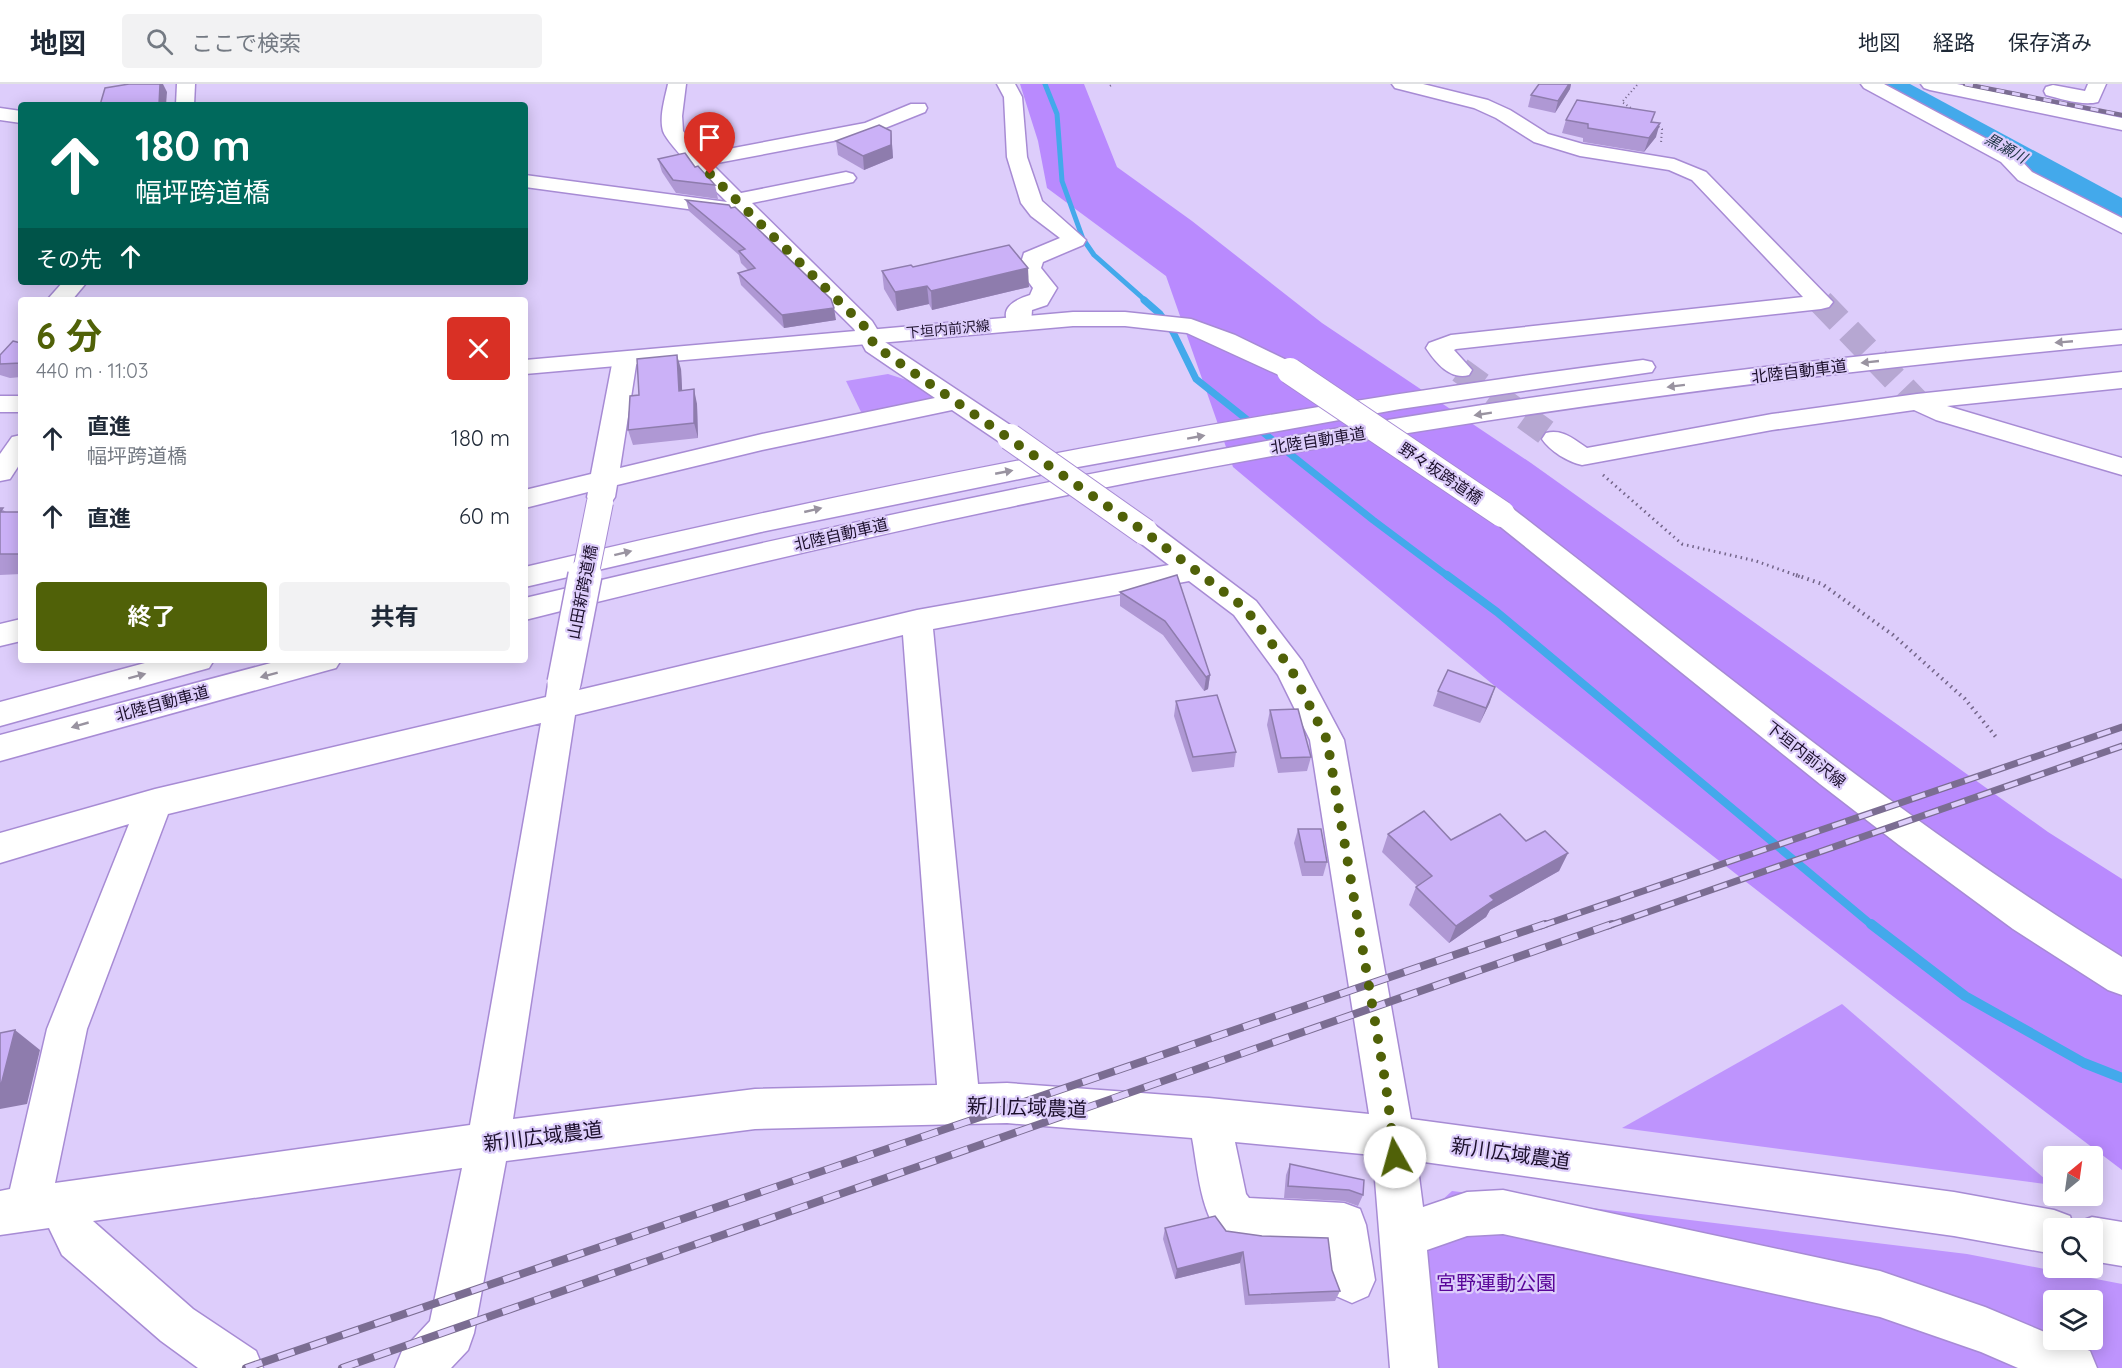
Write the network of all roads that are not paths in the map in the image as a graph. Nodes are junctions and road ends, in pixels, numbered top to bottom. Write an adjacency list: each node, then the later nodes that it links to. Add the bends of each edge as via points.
1 (186, 84): 9 (main road)
2 (677, 84): 14 (main road, via 673,132)
3 (1006, 84): 22 (main road, via 1013,97 1017,157 1032,202 1075,240 1032,258 1030,269 1045,288 1039,300 1020,306)
4 (1401, 84): 27 (main road, via 1481,104 1541,138 1580,150 1674,165 1699,176 1821,302 1451,342 1438,348)
5 (1870, 84): 18 (main road, via 2008,158 2025,176)
6 (1930, 84): 13 (main road)
7 (2097, 84): 8 (main road, via 2091,98)
8 (2040, 88)
9 (184, 102)
10 (918, 108): 14 (main road, via 870,128)
11 (0, 114): 12 (main road)
12 (18, 117)
13 (2122, 124)
14 (698, 161): 17 (main road)
15 (846, 178): 17 (main road)
16 (528, 181): 17 (main road, via 684,205)
17 (741, 205): 23 (main road)
18 (2122, 227)
19 (73, 285): 20 (main road)
20 (62, 297)
21 (2122, 315): 42 (main road, 北陸自動車道, one-way to 21, via 845,503 1413,400 1764,353)
22 (1019, 323): 23 (main road, 下垣内前沢線); 28 (main road, 下垣内前沢線, via 1125,319 1191,326)
23 (869, 335): 25 (main road, 下垣内前沢線); 30 (main road, via 875,346)
24 (2122, 337): 43 (main road, 北陸自動車道, one-way to 43, via 1625,392 1255,451 849,531)
25 (625, 359): 26 (main road, 下垣内前沢線); 38 (main road, 山田新跨道橋)
26 (528, 367)
27 (1460, 370)
28 (1290, 371): 40 (main road, 野々坂跨道橋, bridge)
29 (2122, 380): 31 (main road)
30 (957, 401): 38 (main road, via 762,442); 41 (main road, bridge)
31 (1917, 402): 34 (main road, via 1772,422 1582,457); 36 (main road, via 1945,415)
32 (0, 404): 33 (main road)
33 (18, 404)
34 (1555, 439)
35 (18, 447): 37 (main road)
36 (2122, 467)
37 (0, 473)
38 (602, 490): 39 (main road); 49 (main road, 山田新跨道橋, bridge)
39 (528, 499)
40 (1502, 514): 54 (main road, 下垣内前沢線, via 1894,822 2026,918)
41 (1194, 570): 44 (main road); 57 (main road, via 1245,608 1291,669 1327,740)
42 (528, 576)
43 (528, 608)
44 (917, 621): 49 (main road); 55 (main road)
45 (18, 631): 46 (main road)
46 (0, 635)
47 (187, 663): 50 (main road, 北陸自動車道, one-way to 47)
48 (314, 663): 51 (main road, 北陸自動車道, one-way to 51)
49 (563, 694): 52 (main road); 58 (main road, 山田新跨道橋)
50 (0, 714)
51 (0, 748)
52 (155, 803): 53 (main road); 59 (main road, via 67,1029)
53 (0, 848)
54 (2122, 978)
55 (958, 1104): 56 (main road, 新川広域農道, via 1007,1103); 58 (main road, 新川広域農道, via 755,1108)
56 (1209, 1118): 57 (main road, 新川広域農道); 64 (main road, via 1226,1203 1238,1220 1344,1225)
57 (1393, 1137): 60 (main road, 新川広域農道, via 1954,1214); 61 (main road)
58 (488, 1143): 59 (main road, 新川広域農道); 66 (main road, 山田新跨道橋, via 451,1333)
59 (29, 1208): 65 (main road, via 78,1239 177,1324)
60 (2043, 1230)
61 (1403, 1236): 67 (main road); 68 (main road, via 1467,1214 1503,1212 1880,1294 1985,1330)
62 (2103, 1241): 63 (main road)
63 (2122, 1244)
64 (1352, 1280)
65 (239, 1368)
66 (419, 1368)
67 (1414, 1368)
68 (2073, 1368)

